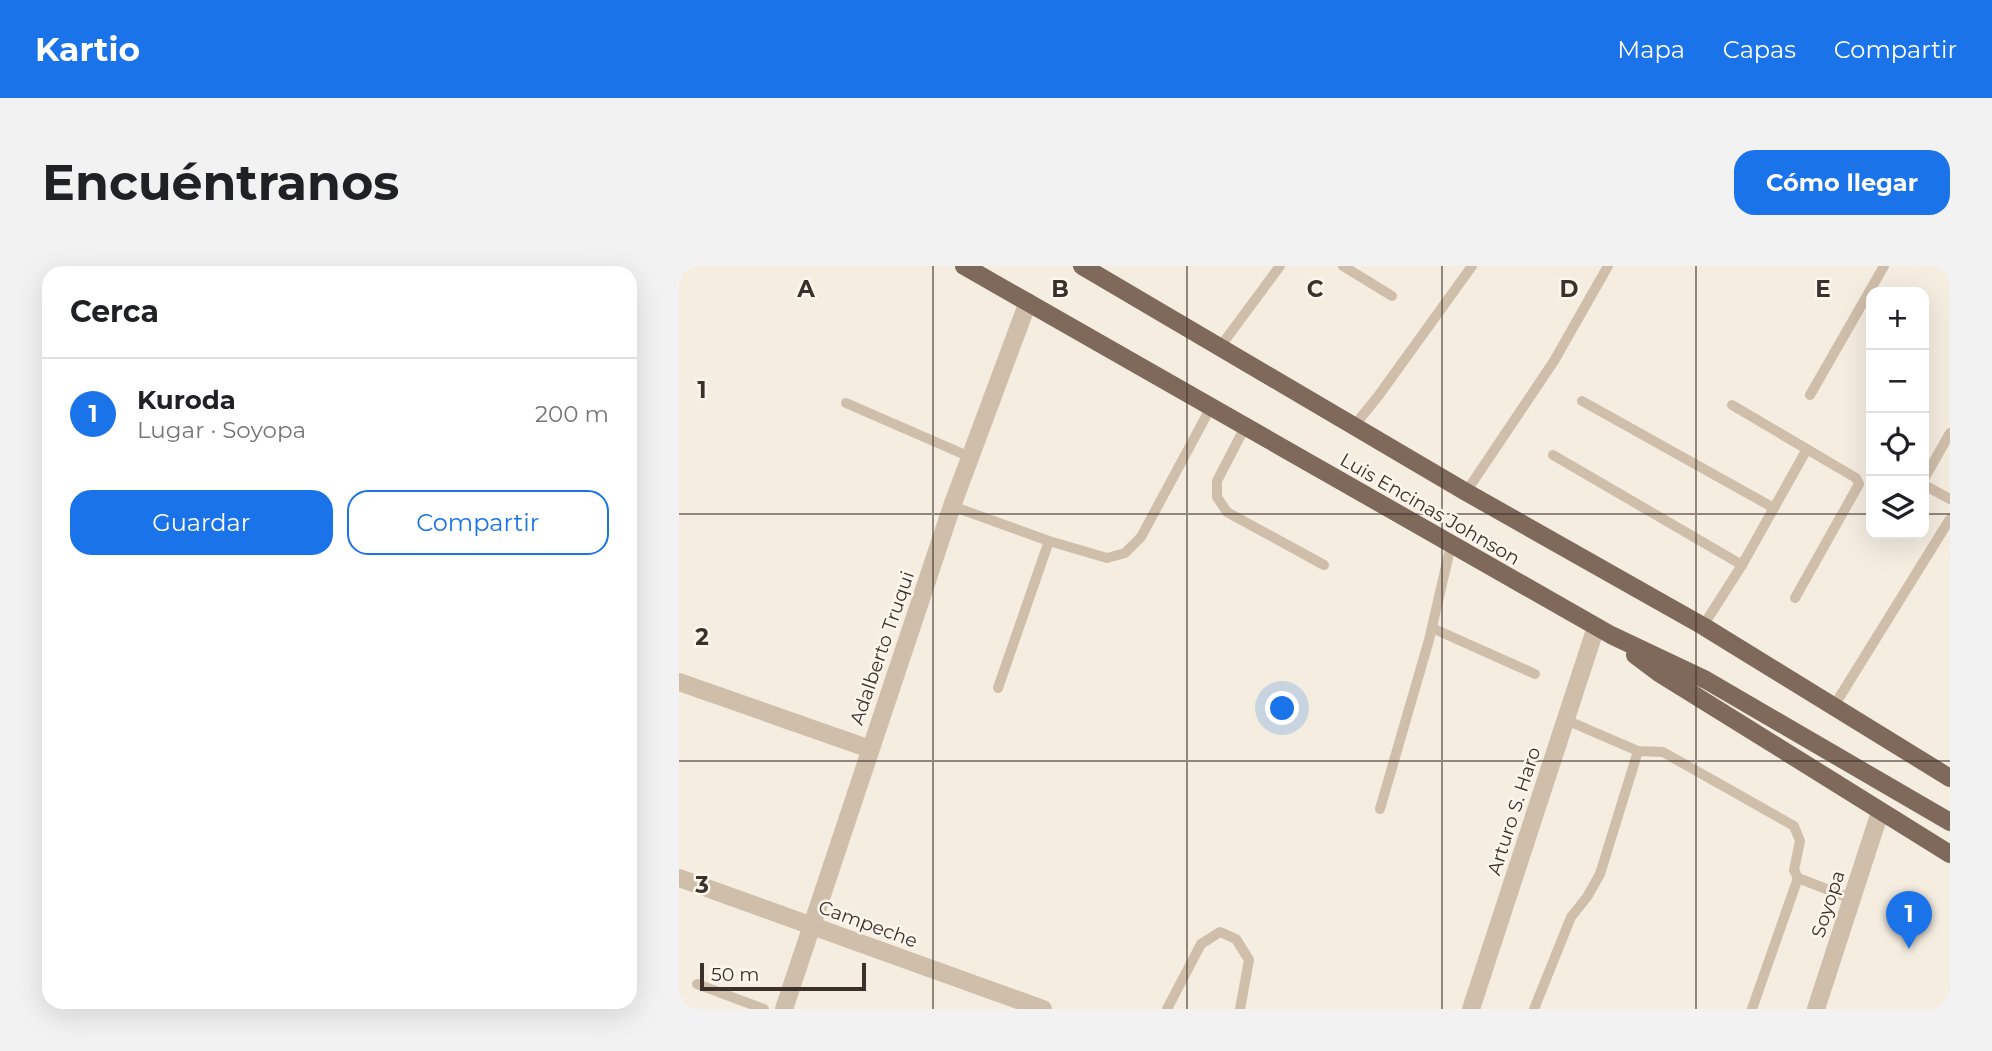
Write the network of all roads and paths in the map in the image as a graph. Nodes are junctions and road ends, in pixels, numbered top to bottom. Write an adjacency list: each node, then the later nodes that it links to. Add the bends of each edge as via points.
1 (964, 266): 9 (main road, Luis Encinas Johnson)
2 (1082, 266): 10 (main road, Luis Encinas Johnson)
3 (1280, 266): 10 (lane)
4 (1343, 266): 8 (lane)
5 (1472, 266): 16 (lane)
6 (1608, 266): 24 (lane, via 1554,361)
7 (1884, 266): 11 (lane)
8 (1392, 296)
9 (1028, 302): 15 (main road, Luis Encinas Johnson); 21 (street, Adalberto Truqui)
10 (1220, 347): 16 (main road, Luis Encinas Johnson)
11 (1810, 395)
12 (1583, 401): 27 (lane)
13 (846, 403): 21 (lane)
14 (1732, 405): 19 (lane)
15 (1211, 407): 17 (main road, Luis Encinas Johnson); 29 (lane, via 1141,537 1125,553 1107,558)
16 (1354, 426): 24 (main road, Luis Encinas Johnson)
17 (1245, 427): 30 (main road, Luis Encinas Johnson); 31 (lane, via 1217,481 1217,497 1227,512)
18 (1950, 433): 22 (lane)
19 (1807, 449): 27 (lane); 33 (lane, via 1859,484)
20 (1553, 455): 32 (lane)
21 (970, 457): 26 (street, Adalberto Truqui)
22 (1925, 476)
23 (1929, 488): 25 (lane)
24 (1466, 492): 34 (main road, Luis Encinas Johnson)
25 (1950, 499)
26 (952, 506): 29 (lane); 42 (street, Adalberto Truqui)
27 (1774, 508): 32 (lane)
28 (1950, 519): 40 (lane)
29 (1049, 541): 39 (lane)
30 (1451, 545): 35 (lane); 36 (main road, Luis Encinas Johnson)
31 (1324, 565)
32 (1742, 565): 34 (lane)
33 (1795, 598)
34 (1703, 626): 40 (main road, Luis Encinas Johnson)
35 (1431, 628): 37 (lane); 45 (lane)
36 (1604, 631): 41 (street, Arturo S. Haro); 46 (main road, via 1659,673); 47 (main road, Luis Encinas Johnson, via 1706,680)
37 (1535, 674)
38 (679, 682): 42 (street)
39 (997, 688)
40 (1834, 706): 44 (main road, Luis Encinas Johnson)
41 (1566, 720): 43 (lane); 59 (street, Arturo S. Haro)
42 (870, 749): 52 (street, Adalberto Truqui)
43 (1638, 751): 50 (lane, via 1663,752 1794,826 1800,841 1794,870); 60 (lane, via 1600,874 1570,917)
44 (1950, 776)
45 (1380, 809)
46 (1880, 812): 48 (main road); 51 (street, Soyopa)
47 (1950, 821)
48 (1950, 854)
49 (679, 878): 52 (street, Campeche)
50 (1798, 878): 51 (lane); 61 (lane)
51 (1852, 899): 62 (street, Soyopa)
52 (813, 926): 55 (street, Adalberto Truqui); 56 (street, Campeche)
53 (697, 984): 54 (lane)
54 (764, 1009)
55 (784, 1009)
56 (1043, 1009)
57 (1167, 1009): 58 (lane, via 1201,944 1220,932 1236,939 1249,960)
58 (1240, 1009)
59 (1472, 1009)
60 (1534, 1009)
61 (1752, 1009)
62 (1816, 1009)

